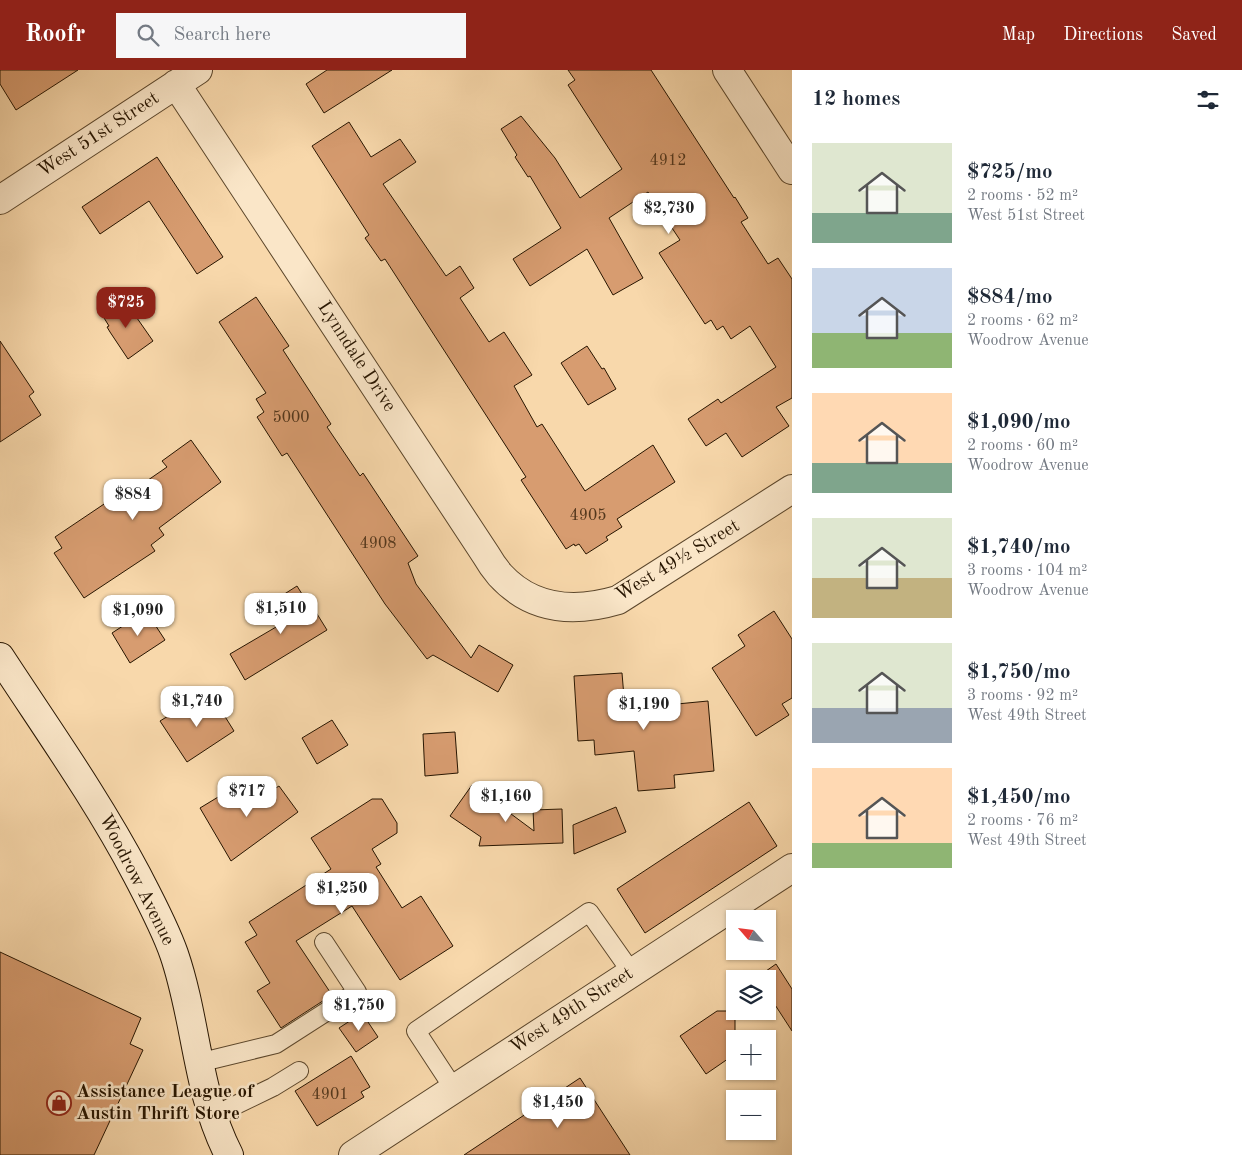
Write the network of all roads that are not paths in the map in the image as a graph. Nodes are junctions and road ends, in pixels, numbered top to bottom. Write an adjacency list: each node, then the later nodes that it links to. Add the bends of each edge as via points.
1 (727, 70): 3 (street)
2 (187, 77): 4 (street, West 51st Street); 6 (street, Lynndale Drive, via 499,574 516,589)
3 (792, 170)
4 (0, 200)
5 (792, 489): 6 (street, West 49½ Street, via 618,600 577,609)
6 (556, 606)
7 (0, 657): 11 (street, Woodrow Avenue, via 114,831 147,895 174,954)
8 (792, 868): 10 (street, West 49th Street)
9 (324, 942): 11 (lane, via 357,992 276,1044)
10 (632, 973): 13 (street, West 49th Street); 13 (lane, via 589,912 416,1031)
11 (198, 1063): 14 (street, Woodrow Avenue)
12 (299, 1071): 14 (lane, via 274,1087)
13 (454, 1089): 16 (street, West 49th Street)
14 (213, 1116): 15 (street, Woodrow Avenue)
15 (229, 1155)
16 (353, 1155)

